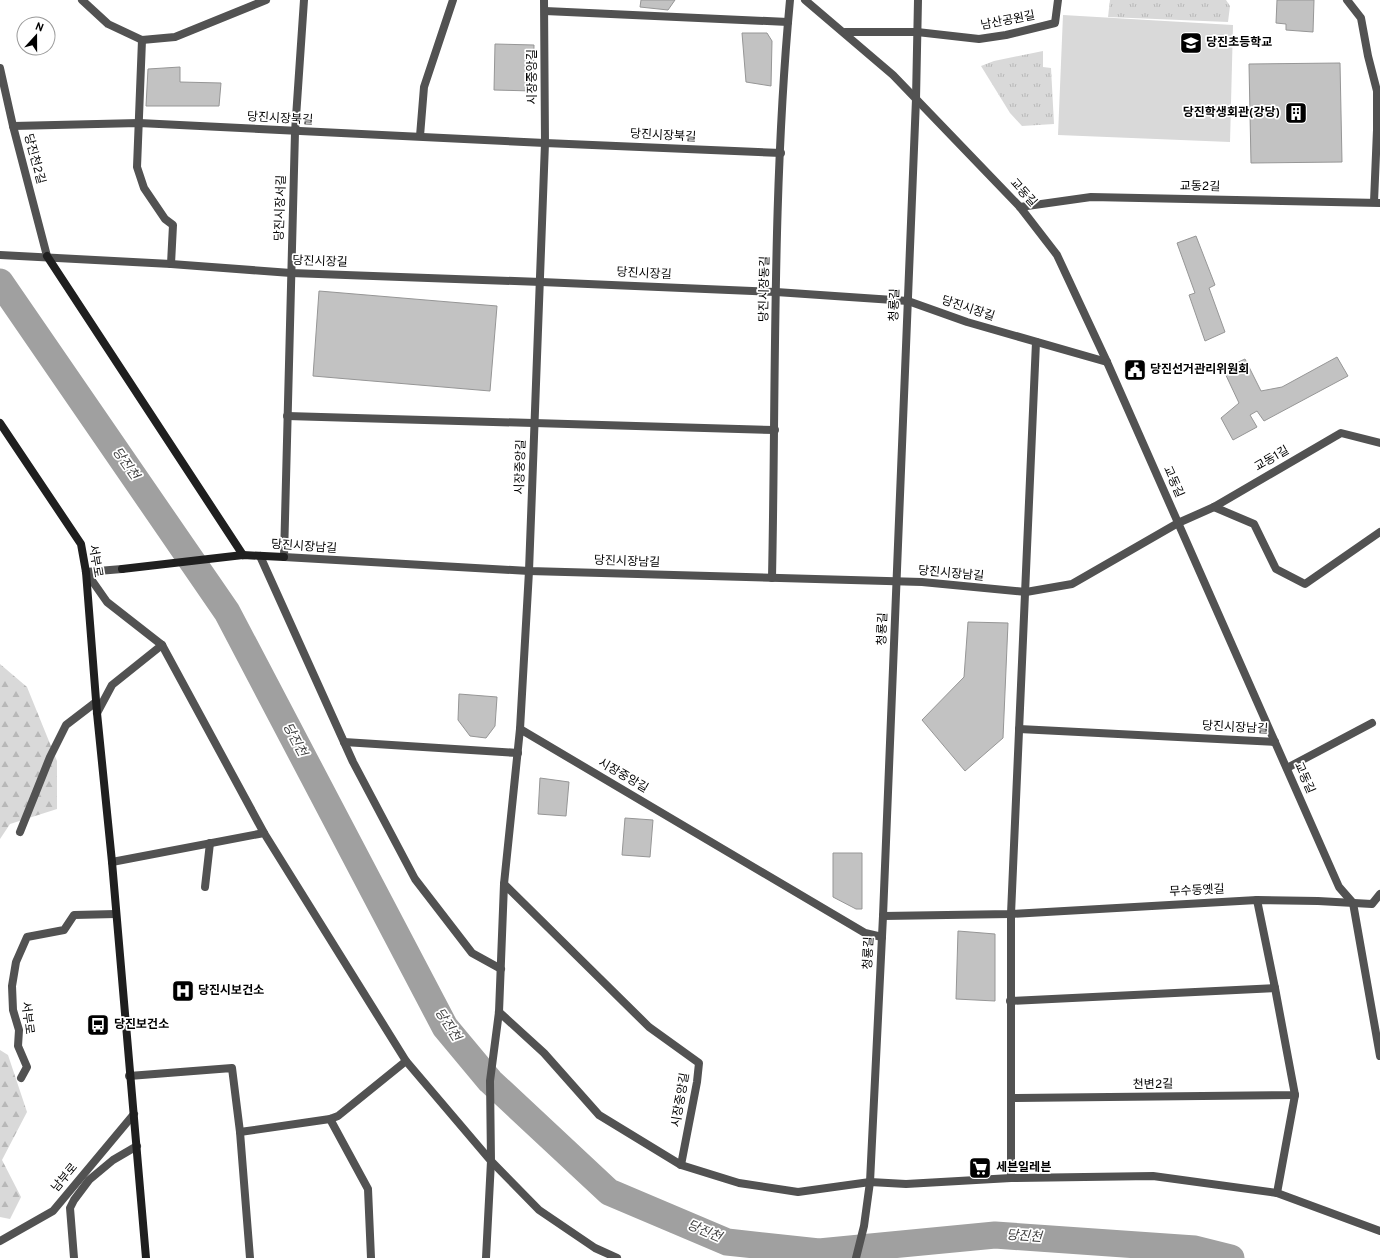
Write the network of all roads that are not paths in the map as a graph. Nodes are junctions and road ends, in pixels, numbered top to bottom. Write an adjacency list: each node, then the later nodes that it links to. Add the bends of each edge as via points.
1 (82, 0): 15 (street, via 108,24)
2 (266, 0): 15 (street, via 175,37)
3 (304, 0): 20 (street, 당진시장서길)
4 (453, 0): 21 (street, via 424,87)
5 (544, 0): 11 (street, 시장중앙길)
6 (790, 0): 12 (street, 당진시장동길)
7 (805, 0): 13 (street, 교동길)
8 (918, 0): 14 (street, 청룡길)
9 (1058, 0): 14 (street, 남산공원길, via 1055,23 1006,35 979,39)
10 (1347, 0): 24 (street, via 1361,18 1377,91)
11 (545, 11): 12 (street); 22 (street, 시장중앙길)
12 (788, 22): 23 (street, 당진시장동길)
13 (845, 32): 14 (street); 17 (street, 교동길)
14 (917, 32): 17 (street, 청룡길)
15 (142, 40): 18 (street)
16 (0, 68): 19 (street, 당진천2길)
17 (916, 99): 25 (street, 교동길); 32 (street, 청룡길)
18 (139, 123): 19 (street, 당진시장북길); 20 (street, 당진시장북길); 28 (street, via 137,167 144,188 165,220 173,225)
19 (13, 126): 27 (street, 당진천2길)
20 (295, 132): 21 (street, 당진시장북길); 29 (street, 당진시장서길)
21 (420, 136): 22 (street, 당진시장북길)
22 (545, 143): 23 (street, 당진시장북길); 30 (street)
23 (781, 153): 31 (street, 당진시장동길)
24 (1377, 202): 25 (street, 교동2길, via 1091,197)
25 (1020, 207): 34 (street, 교동길, via 1057,255)
26 (0, 255): 27 (street, 당진시장길)
27 (47, 256): 28 (street, 당진시장길); 43 (main road)
28 (171, 264): 29 (street, 당진시장길)
29 (291, 273): 30 (street, 당진시장길); 35 (street, 당진시장서길)
30 (541, 282): 31 (street, 당진시장길); 36 (street, 시장중앙길)
31 (776, 292): 32 (street, 당진시장길); 38 (street, 당진시장동길)
32 (908, 301): 33 (street, 당진시장길, via 967,322); 50 (street, 청룡길)
33 (1036, 342): 34 (street, 당진시장길); 51 (street)
34 (1107, 362): 41 (street, 교동길)
35 (287, 416): 36 (street); 45 (street, 당진시장서길)
36 (535, 422): 38 (street); 47 (street, 시장중앙길)
37 (0, 423): 48 (main road, 서부로, via 81,544)
38 (775, 430): 49 (street, 당진시장동길)
39 (1380, 443): 40 (street, 교동1길, via 1341,433)
40 (1214, 506): 41 (street, 교동1길); 42 (street, via 1254,524 1276,569 1304,584)
41 (1178, 523): 51 (street, 당진시장남길, via 1072,584); 59 (street, 교동길)
42 (1380, 532)
43 (244, 554): 44 (main road, 당진시장남길); 46 (main road, 당진시장남길)
44 (260, 556): 45 (main road, 당진시장남길); 58 (street)
45 (284, 557): 47 (street, 당진시장남길)
46 (122, 569): 48 (street)
47 (529, 571): 49 (street, 당진시장남길); 56 (street, 시장중앙길)
48 (86, 572): 52 (street, via 107,602); 53 (main road, 서부로)
49 (772, 578): 50 (street, 당진시장남길)
50 (897, 582): 51 (street, 당진시장남길); 73 (street, 청룡길)
51 (1026, 592): 57 (street)
52 (162, 645): 54 (street, via 112,685); 63 (street)
53 (96, 702): 54 (main road, 서부로); 62 (street, via 66,725 50,757)
54 (97, 714): 65 (main road, 서부로)
55 (1372, 722): 61 (street)
56 (520, 729): 60 (street, 시장중앙길); 74 (street, 시장중앙길, via 866,933)
57 (1019, 729): 59 (street, 당진시장남길); 72 (street)
58 (344, 742): 60 (street); 75 (street, via 415,879 472,953)
59 (1275, 742): 61 (street, 교동길)
60 (518, 753): 66 (street, 시장중앙길)
61 (1287, 768): 70 (street, 교동길, via 1339,887)
62 (20, 832)
63 (264, 833): 64 (street); 80 (street)
64 (210, 843): 65 (street); 67 (street)
65 (112, 862): 71 (main road, 서부로)
66 (504, 884): 75 (street, 시장중앙길); 90 (street, 시장중앙길, via 649,1027 699,1063)
67 (205, 887)
68 (1380, 894): 70 (street, 무수동옛길, via 1372,904)
69 (1257, 900): 70 (street, 무수동옛길); 72 (street, 무수동옛길); 76 (street)
70 (1353, 903): 79 (street)
71 (116, 914): 81 (main road, 서부로); 82 (street, 서부로, via 74,915 64,930 27,937 16,962 12,986 13,1010 19,1030 18,1046 27,1067)
72 (1011, 914): 73 (street, 무수동옛길); 77 (street)
73 (883, 916): 74 (street, 청룡길)
74 (882, 937): 92 (street, 청룡길)
75 (500, 968): 78 (street, 시장중앙길)
76 (1275, 988): 77 (street); 83 (street)
77 (1010, 1000): 84 (street)
78 (499, 1012): 89 (street, 시장중앙길, via 490,1081); 90 (street, via 544,1053 600,1114)
79 (1380, 1052)
80 (406, 1061): 86 (street, via 338,1116); 89 (street)
81 (129, 1076): 85 (main road, 서부로); 87 (street, via 232,1068)
82 (21, 1078)
83 (1295, 1095): 84 (street, 천변2길); 93 (street)
84 (1012, 1098): 91 (street)
85 (134, 1114): 88 (main road, 서부로); 95 (street, 남부로, via 53,1211)
86 (330, 1119): 87 (street); 99 (street, via 368,1190)
87 (240, 1132): 98 (street)
88 (138, 1146): 96 (street, via 113,1160 89,1180 74,1200 70,1208); 97 (main road, 서부로)
89 (490, 1160): 100 (street, 시장중앙길); 101 (street, via 539,1210 595,1248)
90 (681, 1165): 92 (street, via 739,1183 798,1192)
91 (1012, 1178): 92 (street, via 906,1184); 93 (street, via 1153,1176)
92 (870, 1182): 102 (street, 청룡길, via 864,1226)
93 (1277, 1192): 94 (street)
94 (1380, 1230)
95 (0, 1242)
96 (74, 1258)
97 (146, 1258)
98 (250, 1258)
99 (371, 1258)
100 (486, 1258)
101 (617, 1258)
102 (856, 1258)

